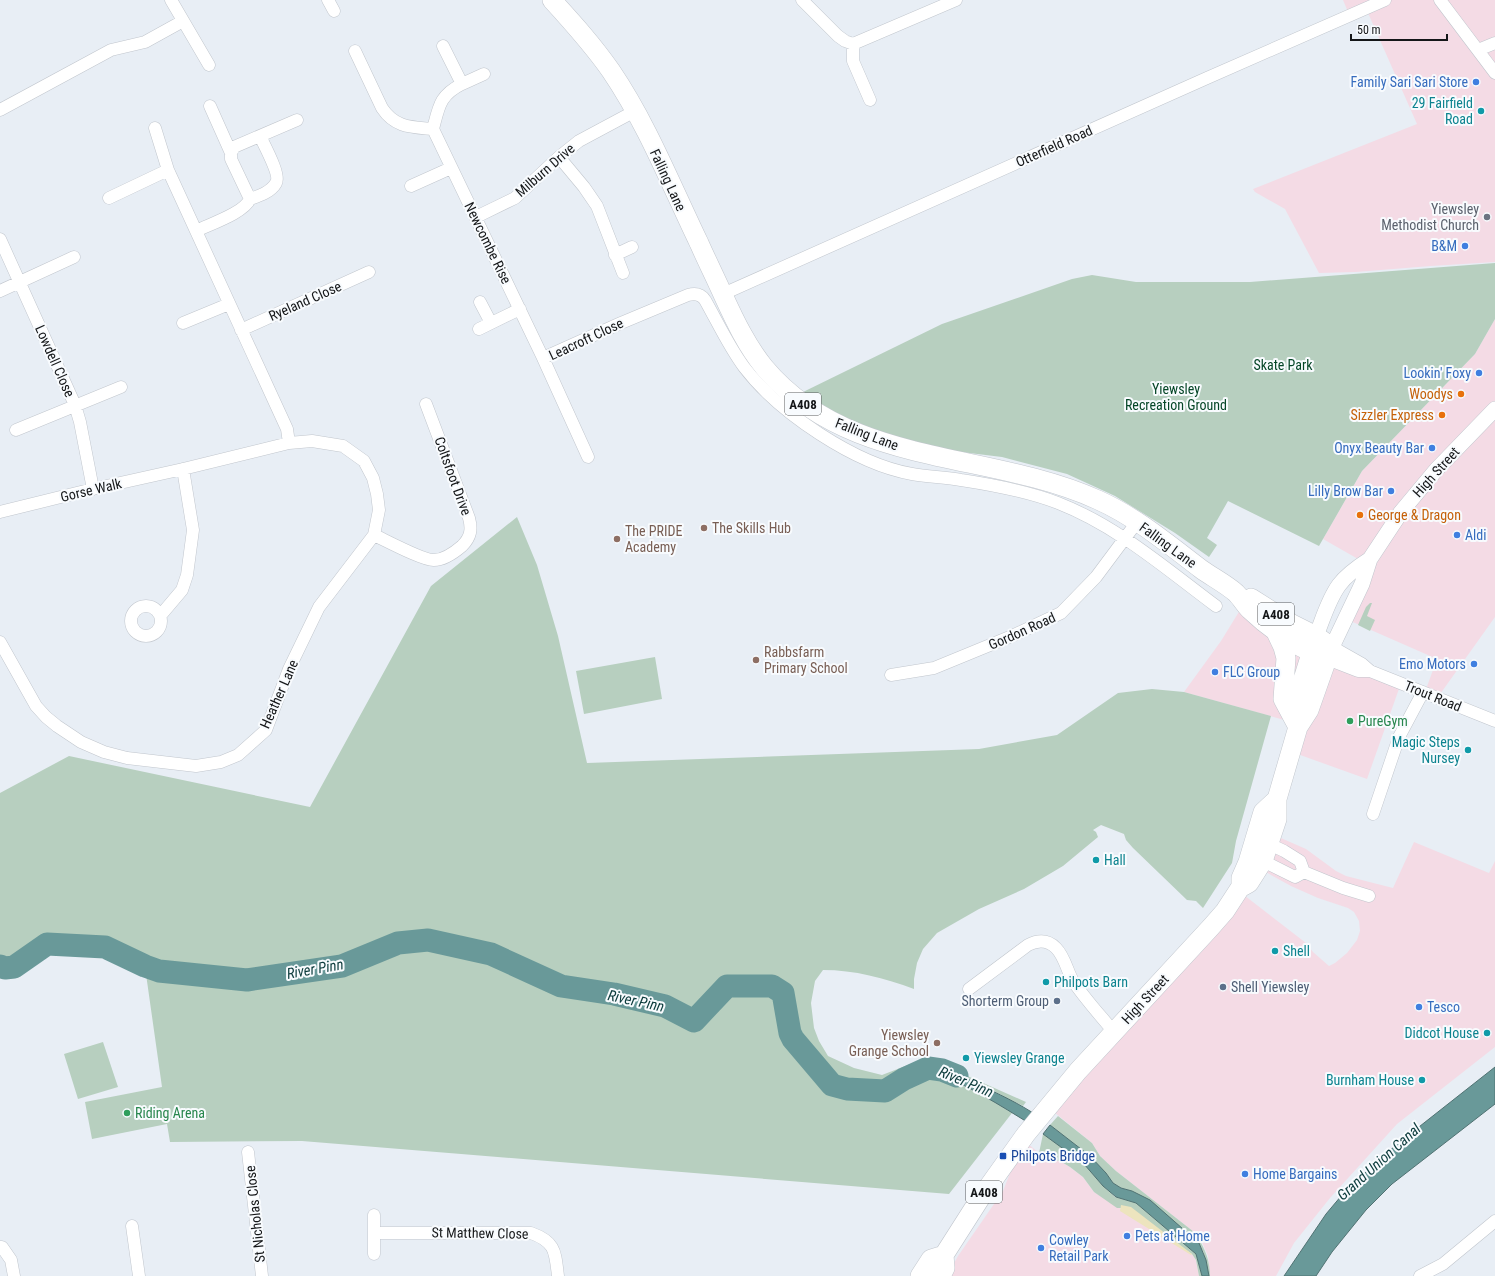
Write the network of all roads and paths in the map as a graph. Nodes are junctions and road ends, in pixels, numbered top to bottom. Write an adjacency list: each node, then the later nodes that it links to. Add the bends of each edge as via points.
1 (171, 0): 7 (street)
2 (552, 0): 20 (main road, Falling Lane / A408, via 601,58)
3 (802, 0): 9 (street, via 838,36)
4 (956, 0): 9 (street)
5 (1385, 0): 42 (street, Otterfield Road)
6 (1440, 0): 12 (street)
7 (183, 21): 13 (street); 19 (street, via 145,42 111,50)
8 (1495, 43): 12 (street)
9 (853, 44): 17 (street, via 853,61)
10 (443, 46): 16 (street)
11 (355, 50): 23 (street, via 388,116 403,125)
12 (1478, 50): 14 (street)
13 (209, 65)
14 (1495, 73)
15 (484, 74): 16 (street)
16 (462, 84): 23 (street, via 451,89 444,97)
17 (870, 100)
18 (210, 106): 25 (street)
19 (0, 110)
20 (635, 111): 26 (street, Milburn Drive, via 579,141); 42 (main road, Falling Lane / A408)
21 (296, 120): 24 (street)
22 (155, 128): 28 (street)
23 (433, 129): 27 (street, Newcombe Rise)
24 (260, 136): 25 (street, via 234,148); 31 (street, via 278,174 277,182 272,188)
25 (231, 153): 31 (street)
26 (559, 157): 32 (street, Milburn Drive, via 515,198); 36 (street, via 597,206)
27 (451, 168): 29 (street); 32 (street, Newcombe Rise)
28 (168, 170): 30 (street); 33 (street)
29 (411, 186)
30 (109, 198)
31 (250, 199): 33 (street, via 242,209)
32 (476, 217): 46 (street, Newcombe Rise)
33 (196, 231): 45 (street)
34 (0, 239): 40 (street, Lowdell Close)
35 (632, 248): 36 (street)
36 (615, 255): 39 (street)
37 (74, 257): 40 (street)
38 (369, 272): 50 (street, Ryeland Close)
39 (623, 273)
40 (20, 282): 41 (street); 54 (street, Lowdell Close)
41 (0, 291)
42 (723, 294): 63 (main road, Falling Lane / A408, via 747,342 762,365 784,389 825,418 897,446 954,461 1012,472 1068,488 1098,500)
43 (705, 300): 51 (street, Leacroft Close, via 697,295 688,295); 65 (street, Falling Lane, via 732,350 758,384 786,409 842,449 876,464 911,474 961,480 1030,494 1094,519)
44 (480, 302): 48 (street)
45 (229, 304): 47 (street); 50 (street)
46 (520, 309): 48 (street); 51 (street, Newcombe Rise)
47 (184, 323)
48 (491, 323): 49 (street)
49 (479, 329)
50 (241, 330): 57 (street, via 287,430)
51 (543, 358): 59 (street, Leacroft Close)
52 (121, 387): 54 (street)
53 (426, 404): 64 (street, Coltsfoot Drive, via 472,528 463,545 442,558 433,560)
54 (75, 405): 56 (street); 61 (street, Lowdell Close)
55 (1495, 409): 66 (street, High Street, via 1419,490)
56 (16, 430)
57 (289, 443): 58 (street, Gorse Walk, via 312,440); 60 (street, Gorse Walk)
58 (336, 444): 64 (street, Heather Lane, via 364,461 373,478 379,510)
59 (588, 457)
60 (183, 469): 61 (street, Gorse Walk); 69 (street, via 193,530 187,575 182,590)
61 (93, 489): 62 (street, Gorse Walk)
62 (0, 512)
63 (1136, 522): 65 (street, Gordon Road); 67 (main road, Falling Lane / A408)
64 (374, 535): 73 (street, Heather Lane, via 320,607 289,669 266,730 238,755 221,762 196,766 128,758 104,752 81,742 41,712)
65 (1125, 538): 68 (street, Falling Lane); 74 (street, Gordon Road, via 1096,577 1061,613 934,668)
66 (1370, 559): 72 (street, High Street, via 1362,584); 72 (street, High Street, via 1353,570 1339,585 1328,606)
67 (1236, 593): 70 (main road, Falling Lane / A408); 72 (main road, Falling Lane / A408, via 1248,596 1292,624)
68 (1216, 606)
69 (160, 616)
70 (1274, 630): 72 (main road, Falling Lane / A408); 77 (main road, via 1286,658 1283,699)
71 (0, 642): 73 (street, Heather Lane)
72 (1322, 649): 75 (street, Trout Road, via 1358,671 1370,671); 77 (main road, High Street / A408, via 1295,705)
73 (5, 664)
74 (891, 675)
75 (1423, 692): 76 (street, Trout Road); 78 (street, via 1399,737)
76 (1495, 721)
77 (1298, 726): 79 (main road, High Street / A408, via 1277,799 1263,812)
78 (1373, 814)
79 (1259, 849): 80 (street, via 1300,861); 80 (street, via 1295,877); 83 (main road, High Street / A408, via 1248,862 1240,888 1225,911)
80 (1304, 872): 81 (street)
81 (1369, 896)
82 (969, 989): 83 (street, via 1028,945 1038,941 1046,942 1057,949 1072,980)
83 (1114, 1032): 91 (main road, High Street / A408, via 1028,1132 981,1197)
84 (248, 1152): 94 (street, St Nicholas Close)
85 (374, 1216): 88 (street)
86 (1495, 1221): 98 (street, via 1443,1264)
87 (132, 1226): 93 (street)
88 (374, 1233): 90 (street); 95 (street, St Matthew Close, via 532,1233 543,1237 550,1244 555,1254)
89 (0, 1247): 92 (street, via 11,1260)
90 (374, 1254)
91 (944, 1255): 96 (main road, via 931,1259); 97 (main road, A408, via 945,1268)
92 (14, 1276)
93 (139, 1276)
94 (262, 1276)
95 (558, 1276)
96 (920, 1276)
97 (940, 1276)
98 (1420, 1276)

